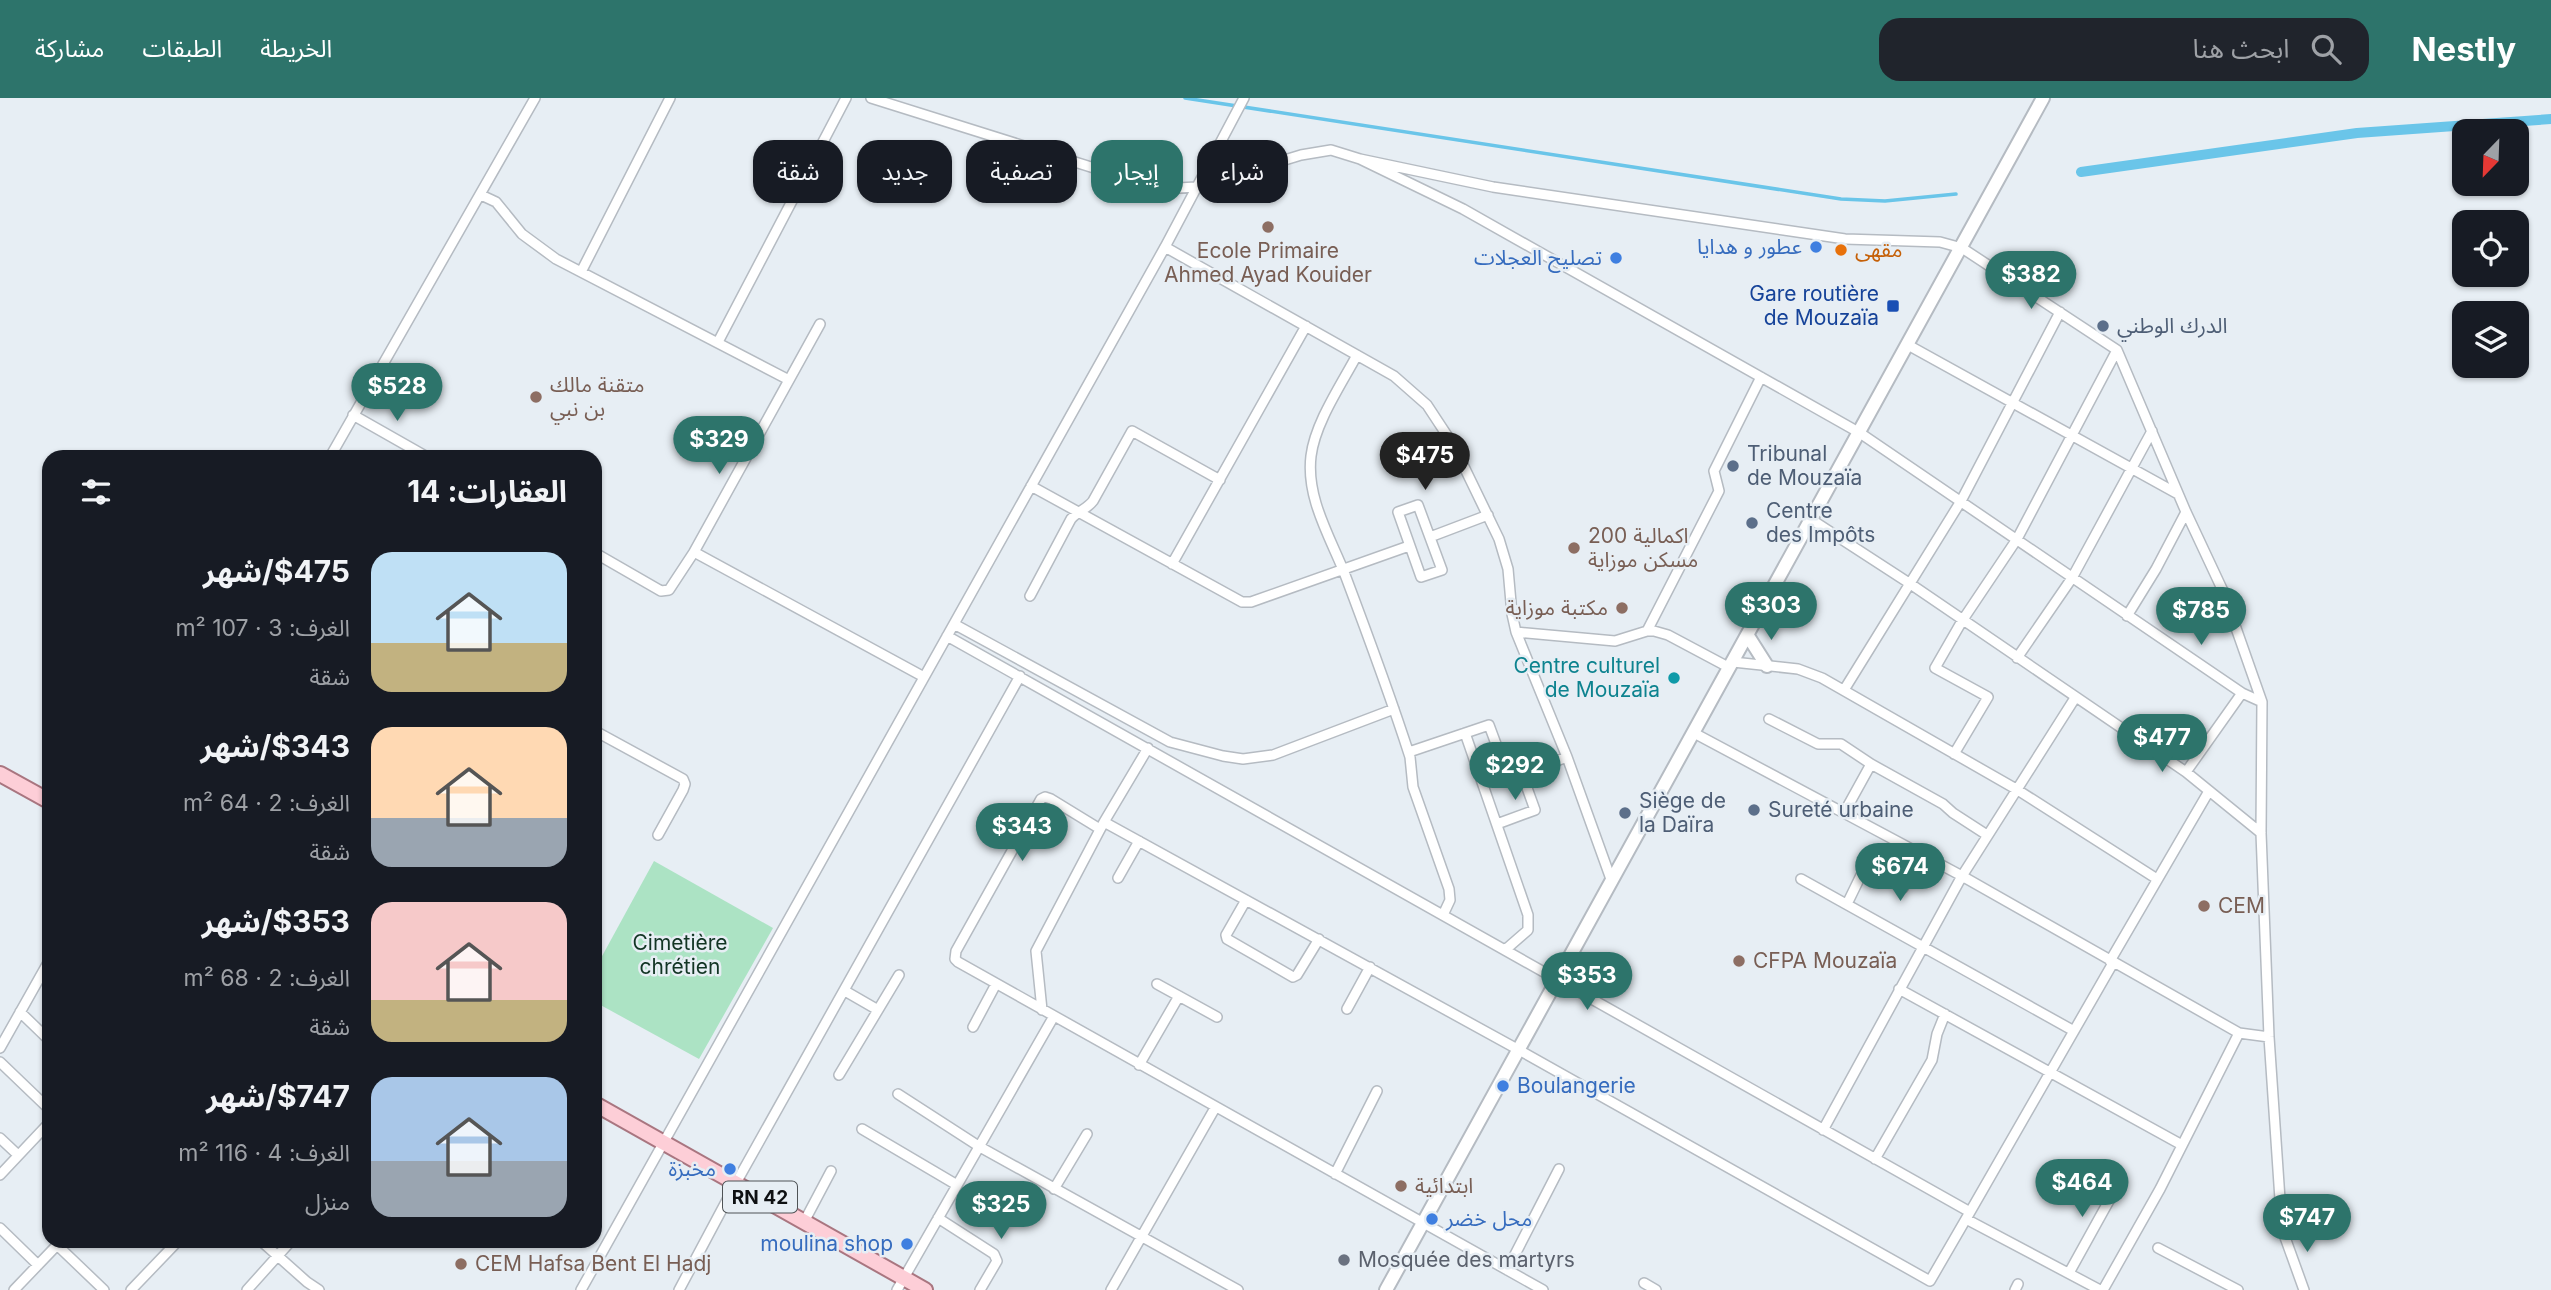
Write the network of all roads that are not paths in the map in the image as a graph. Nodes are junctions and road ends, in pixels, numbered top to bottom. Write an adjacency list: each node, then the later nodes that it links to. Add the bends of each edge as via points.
1 (535, 98): 9 (street)
2 (670, 98): 12 (street)
3 (846, 98): 16 (street)
4 (871, 98): 8 (street, via 1161,189)
5 (1244, 98): 8 (street)
6 (2043, 98): 11 (main road)
7 (1360, 159): 8 (street, via 1331,150 1301,155); 11 (street, via 1560,197 1845,239 1940,242); 20 (street, via 1463,209)
8 (1196, 187): 10 (street)
9 (481, 195): 12 (street, via 496,202 536,246); 23 (street)
10 (1165, 247): 15 (street); 31 (street)
11 (1962, 248): 13 (street); 17 (main road)
12 (581, 272): 16 (street)
13 (2060, 312): 18 (street); 22 (street)
14 (820, 324): 21 (street)
15 (1306, 326): 19 (street); 30 (street)
16 (718, 342): 21 (street)
17 (1908, 345): 22 (street); 25 (main road)
18 (2117, 350): 24 (street); 26 (street)
19 (1357, 355): 36 (street, via 1394,376 1427,405 1454,446); 44 (street, via 1317,432 1311,454 1313,497)
20 (1761, 377): 25 (street); 51 (street, via 1714,471 1719,491)
21 (789, 380): 41 (street)
22 (2012, 404): 26 (street); 33 (street)
23 (353, 415): 27 (street); 28 (street)
24 (2152, 431): 29 (street); 32 (street)
25 (1860, 433): 33 (street); 37 (main road)
26 (2072, 435): 29 (street); 39 (street)
27 (334, 450)
28 (415, 450)
29 (2131, 468): 32 (street); 45 (street)
30 (1220, 480): 34 (street, via 1132,431 1093,501); 43 (street)
31 (1031, 486): 34 (street); 50 (street)
32 (2178, 494): 35 (street)
33 (1961, 501): 39 (street); 46 (street)
34 (1078, 510): 43 (street); 47 (street)
35 (2186, 512): 48 (street); 63 (street, via 2223,591)
36 (1488, 515): 38 (street); 52 (street, via 1506,562)
37 (1812, 520): 46 (street); 54 (main road)
38 (1430, 537): 40 (street, via 1442,570 1421,577); 40 (street, via 1418,505 1398,512)
39 (2017, 539): 45 (street); 49 (street)
40 (1409, 546): 44 (street)
41 (694, 552): 42 (street, via 669,590 661,591); 59 (street)
42 (602, 557)
43 (1172, 564): 44 (street, via 1234,599 1251,602)
44 (1342, 569): 64 (street)
45 (2073, 578): 48 (street); 55 (street)
46 (1909, 583): 49 (street); 60 (street)
47 (1030, 596)
48 (2127, 616): 61 (street)
49 (1962, 621): 55 (street); 71 (street, via 1935,668 1988,697)
50 (954, 624): 53 (street); 64 (street, via 1170,742 1223,756 1273,755)
51 (1647, 631): 52 (street, via 1615,641); 56 (street, via 1661,632)
52 (1516, 632): 72 (street)
53 (947, 636): 58 (street); 59 (street)
54 (1748, 636): 56 (main road); 57 (main road)
55 (2017, 658): 62 (street)
56 (1732, 665): 57 (street); 67 (main road)
57 (1767, 666): 60 (street, via 1807,672)
58 (1020, 676): 69 (street); 107 (street)
59 (924, 677): 137 (street)
60 (1844, 691): 71 (street)
61 (2242, 693): 63 (street); 74 (street)
62 (2075, 698): 74 (street); 77 (street)
63 (2262, 702): 83 (street)
64 (1394, 709): 70 (street)
65 (1769, 719): 73 (street, via 1818,744 1841,744)
66 (1465, 733): 70 (street); 76 (street, via 1489,725 1509,779); 81 (street)
67 (1694, 733): 80 (street); 92 (main road)
68 (602, 735): 84 (street, via 685,784)
69 (1148, 748): 82 (street); 95 (street)
70 (1409, 752): 95 (street, via 1413,787 1448,889 1450,900)
71 (1954, 754): 77 (street)
72 (1567, 757): 76 (street); 92 (street)
73 (1871, 764): 80 (street); 85 (street)
74 (2186, 772): 78 (street)
75 (0, 774): 79 (main road)
76 (1522, 774): 81 (street, via 1535,810)
77 (2016, 789): 85 (street); 91 (street)
78 (2209, 790): 83 (street); 91 (street)
79 (42, 797)
80 (1844, 813): 87 (street)
81 (1497, 824): 98 (street, via 1530,923)
82 (1102, 826): 86 (street); 104 (street, via 1051,799 1041,799 956,951 958,962); 111 (street, via 1036,951)
83 (2261, 833): 120 (street)
84 (658, 835)
85 (1987, 835): 88 (street)
86 (1139, 841): 89 (street); 93 (street)
87 (1922, 854): 88 (street); 94 (street, via 1903,888 1865,867)
88 (1962, 876): 97 (street); 99 (street)
89 (1118, 878)
90 (1801, 879): 94 (street)
91 (2157, 879): 99 (street)
92 (1612, 882): 103 (main road)
93 (1246, 900): 96 (street); 96 (street, via 1227,939 1293,977)
94 (1846, 904): 97 (street)
95 (1443, 915): 98 (street)
96 (1320, 939): 100 (street)
97 (1923, 945): 106 (street); 117 (street)
98 (1505, 950): 103 (street)
99 (2112, 962): 117 (street); 119 (street)
100 (1370, 967): 109 (street); 122 (street)
101 (42, 973): 112 (street)
102 (899, 975): 110 (street)
103 (1558, 979): 122 (main road); 134 (street)
104 (996, 984): 111 (street); 116 (street)
105 (1157, 984): 108 (street)
106 (1899, 989): 113 (street); 134 (street)
107 (845, 991): 110 (street); 147 (street)
108 (1179, 996): 115 (street); 124 (street)
109 (1347, 1009)
110 (878, 1010): 126 (street)
111 (1042, 1010): 114 (street)
112 (20, 1012): 118 (street); 121 (street)
113 (1945, 1014): 125 (street); 141 (street, via 1932,1060)
114 (1054, 1016): 124 (street); 139 (street)
115 (1217, 1017)
116 (973, 1027)
117 (2074, 1031): 125 (street)
118 (42, 1033)
119 (2239, 1033): 120 (street); 138 (street)
120 (2269, 1038): 185 (street, via 2282,1229)
121 (0, 1048)
122 (1519, 1050): 153 (main road); 168 (street)
123 (0, 1062): 129 (street)
124 (1139, 1065): 131 (street)
125 (2050, 1072): 138 (street); 150 (street)
126 (839, 1076)
127 (1377, 1091): 144 (street)
128 (898, 1094): 139 (street)
129 (42, 1103)
130 (602, 1108): 137 (main road, RN 42)
131 (1215, 1108): 144 (street); 155 (street)
132 (862, 1129): 148 (street)
133 (42, 1130): 140 (street)
134 (1823, 1130): 141 (street)
135 (1087, 1134): 149 (street)
136 (0, 1138): 140 (street)
137 (664, 1143): 147 (main road, RN 42); 174 (street)
138 (2182, 1145): 183 (street)
139 (980, 1147): 148 (street); 149 (street)
140 (18, 1155): 145 (street)
141 (1875, 1159): 150 (street)
142 (1559, 1169): 164 (street)
143 (831, 1171): 152 (street)
144 (1335, 1174): 153 (street)
145 (0, 1175)
146 (2121, 1179): 165 (street)
147 (736, 1183): 152 (main road, RN 42); 175 (street)
148 (957, 1185): 151 (street)
149 (1054, 1189): 155 (street)
150 (1968, 1215): 165 (street); 168 (street)
151 (938, 1218): 167 (street); 177 (street, via 994,1254 997,1261)
152 (804, 1222): 167 (main road, RN 42)
153 (1423, 1223): 164 (street); 180 (main road)
154 (0, 1228): 163 (street)
155 (1140, 1237): 178 (street); 179 (street)
156 (54, 1248): 163 (street)
157 (64, 1248): 170 (street)
158 (171, 1248): 171 (street)
159 (268, 1248): 162 (street)
160 (285, 1248): 162 (street)
161 (2158, 1248): 184 (street)
162 (278, 1257): 172 (street); 173 (street)
163 (38, 1265): 169 (street)
164 (1507, 1270): 181 (street)
165 (2069, 1273): 183 (street)
166 (1644, 1283): 182 (street)
167 (900, 1284): 176 (main road, RN 42)
168 (1928, 1286)
169 (14, 1290)
170 (104, 1290)
171 (131, 1290)
172 (247, 1290)
173 (319, 1290)
174 (581, 1290)
175 (679, 1290)
176 (925, 1290)
177 (979, 1290)
178 (1111, 1290)
179 (1238, 1290)
180 (1386, 1290)
181 (1543, 1290)
182 (1656, 1290)
183 (2102, 1290)
184 (2238, 1290)
185 (2304, 1290)

